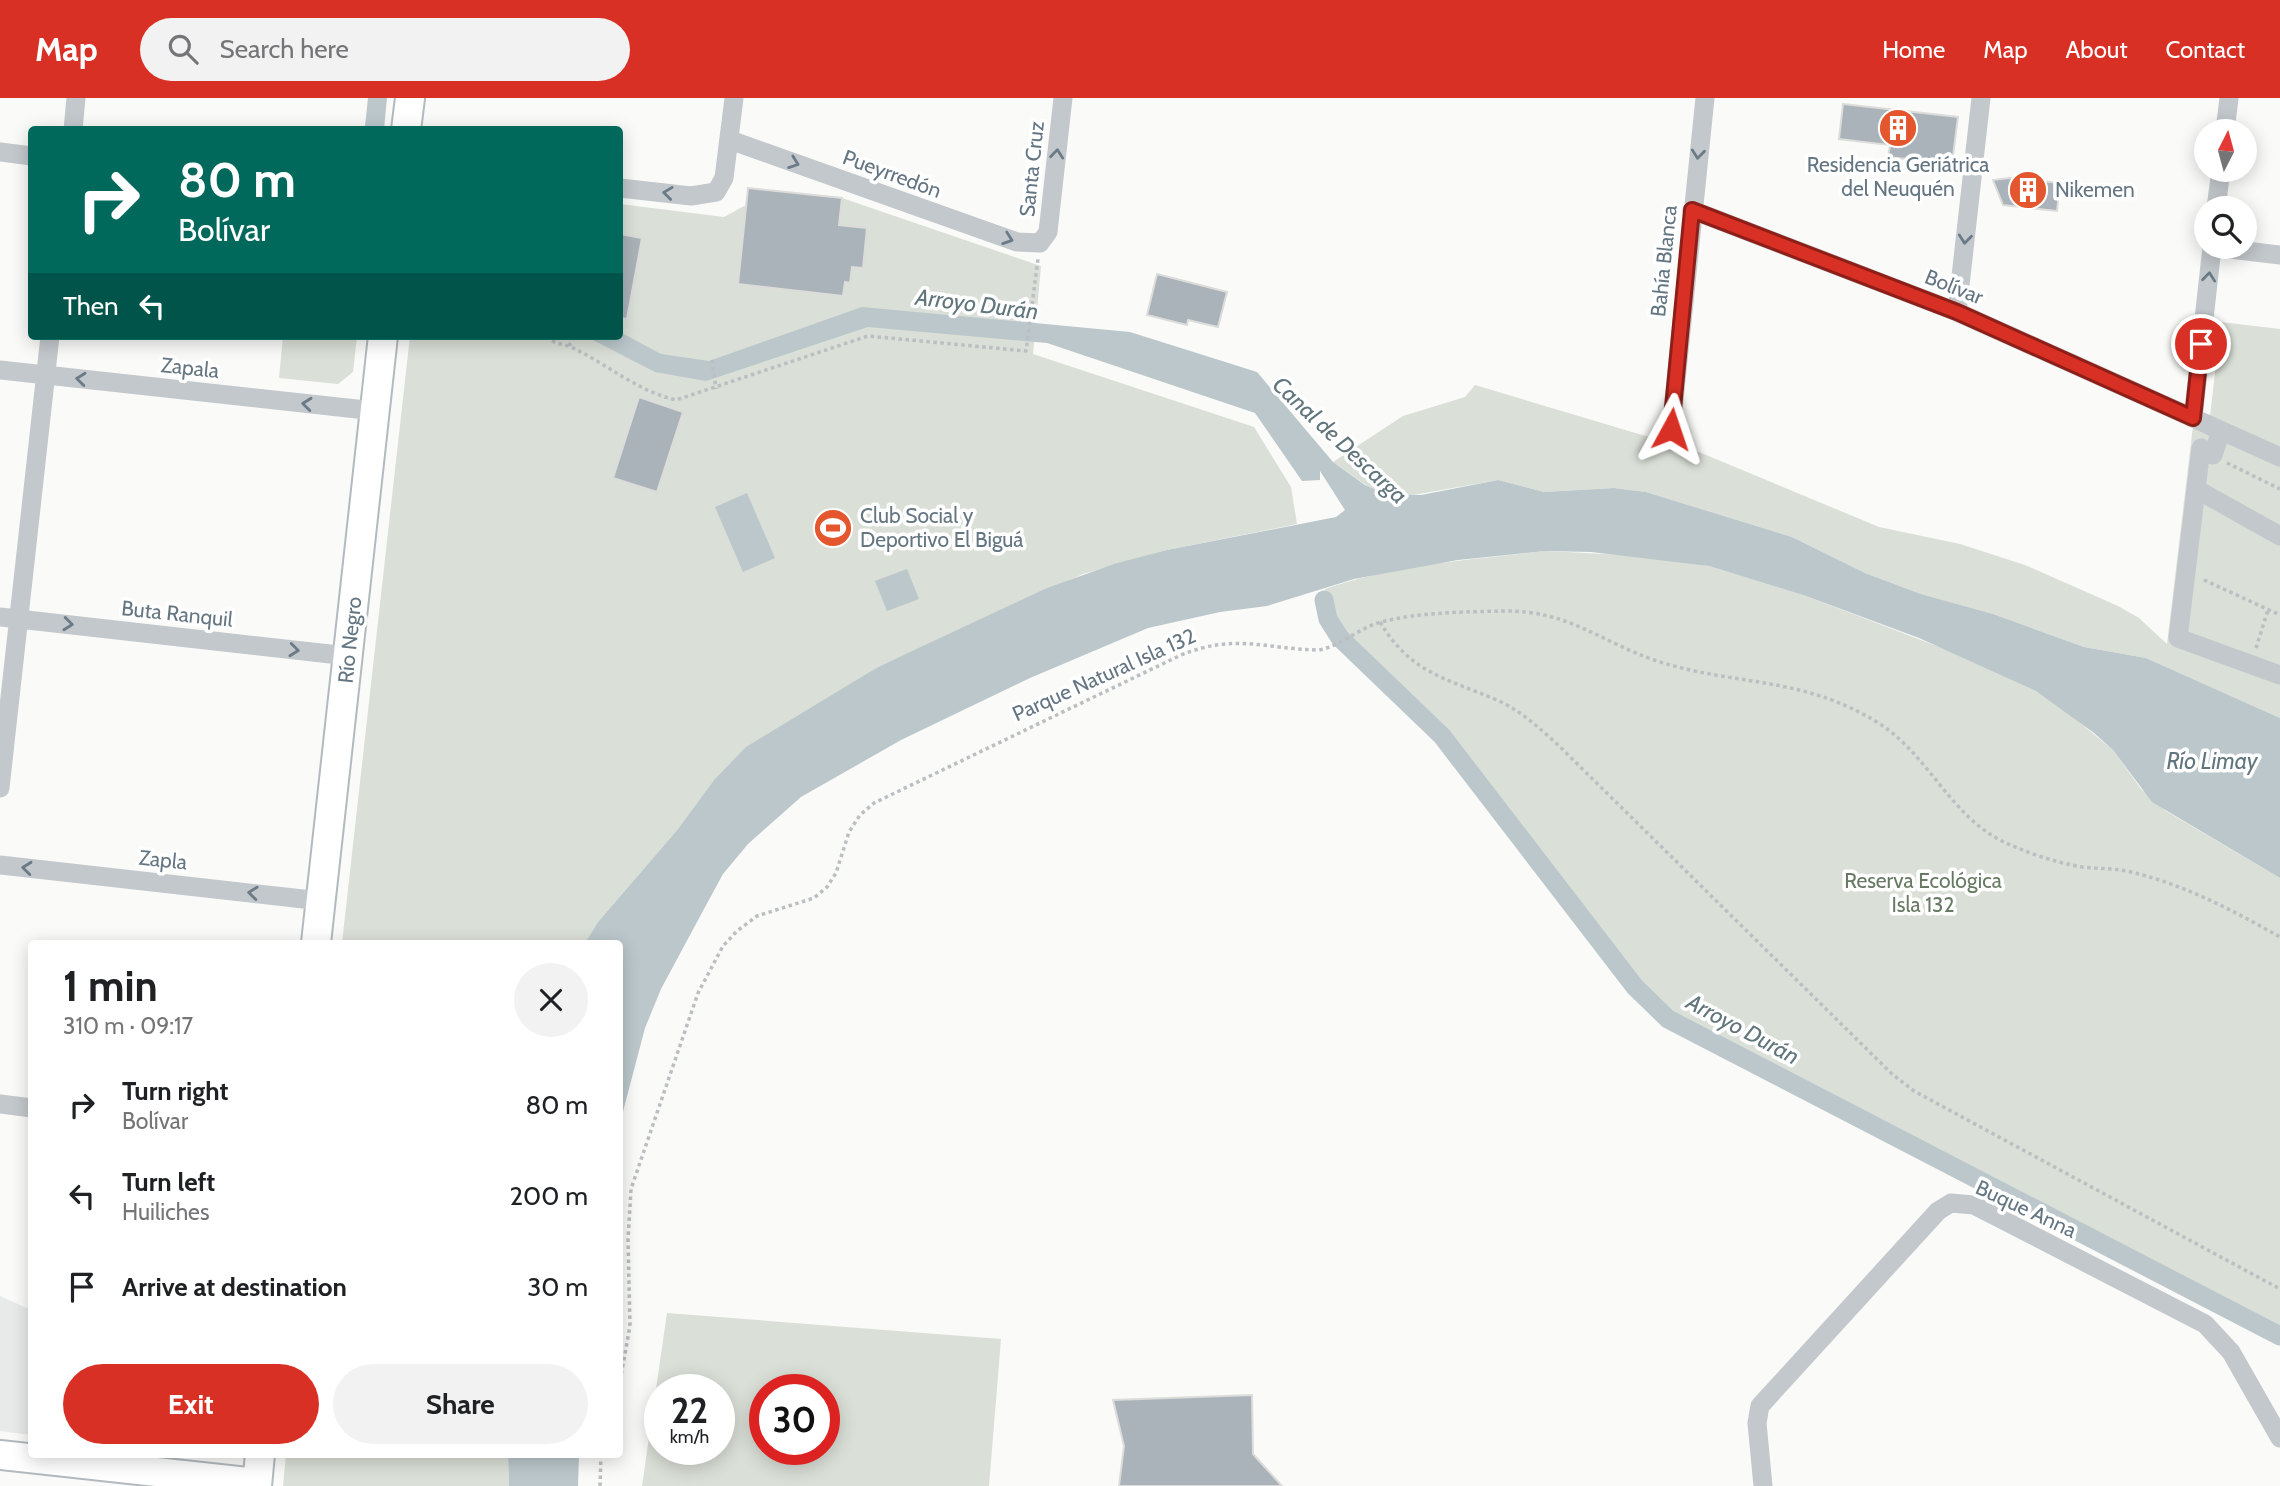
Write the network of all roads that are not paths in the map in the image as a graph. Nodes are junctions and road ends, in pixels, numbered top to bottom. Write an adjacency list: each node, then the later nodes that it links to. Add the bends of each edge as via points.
1 (76, 98): 9 (street)
2 (410, 98): 10 (street)
3 (734, 98): 11 (street)
4 (1063, 98): 16 (street, Santa Cruz, one-way to 4, via 1049,225)
5 (1704, 98): 15 (street, Bahía Blanca, one-way to 15)
6 (1981, 98): 20 (street, one-way to 20)
7 (2229, 98): 8 (street)
8 (2226, 119)
9 (73, 126)
10 (406, 126)
11 (730, 140): 14 (street, one-way to 14, via 724,178 716,192 691,196); 16 (street, Pueyrredón, one-way to 16, via 1017,242)
12 (0, 152): 13 (street)
13 (28, 156)
14 (623, 188)
15 (1692, 210): 20 (street, Bolívar); 27 (street, Bahía Blanca)
16 (1040, 243)
17 (2257, 252): 18 (street)
18 (2280, 255)
19 (2212, 259): 26 (street, one-way to 19)
20 (1957, 312): 26 (street, Bolívar)
21 (50, 340): 24 (street)
22 (383, 340): 25 (street, Río Negro)
23 (0, 370): 24 (street, Zapala)
24 (46, 375): 25 (street, Zapala, one-way to 24); 32 (street)
25 (375, 411): 33 (street, Río Negro)
26 (2193, 418): 28 (street, Bolívar)
27 (1671, 429)
28 (2221, 431): 29 (street, Bolívar); 30 (street, via 2213,455 2201,448)
29 (2280, 457)
30 (2196, 489): 31 (street); 34 (street, via 2178,638)
31 (2280, 536)
32 (9, 618): 33 (street, Buta Ranquil, one-way to 33); 35 (street)
33 (348, 656): 37 (street, Río Negro)
34 (2280, 675)
35 (0, 788)
36 (0, 865): 37 (street, Zapla, one-way to 36)
37 (321, 901): 38 (street, Río Negro)
38 (317, 940)
39 (0, 1104): 40 (street)
40 (28, 1108)
41 (2280, 1437): 45 (street, Buque Anna, via 2215,1331 1974,1205 1959,1202 1938,1211 1760,1406 1756,1423)
42 (0, 1455): 44 (street)
43 (260, 1458): 44 (street)
44 (257, 1485)
45 (1763, 1486)

